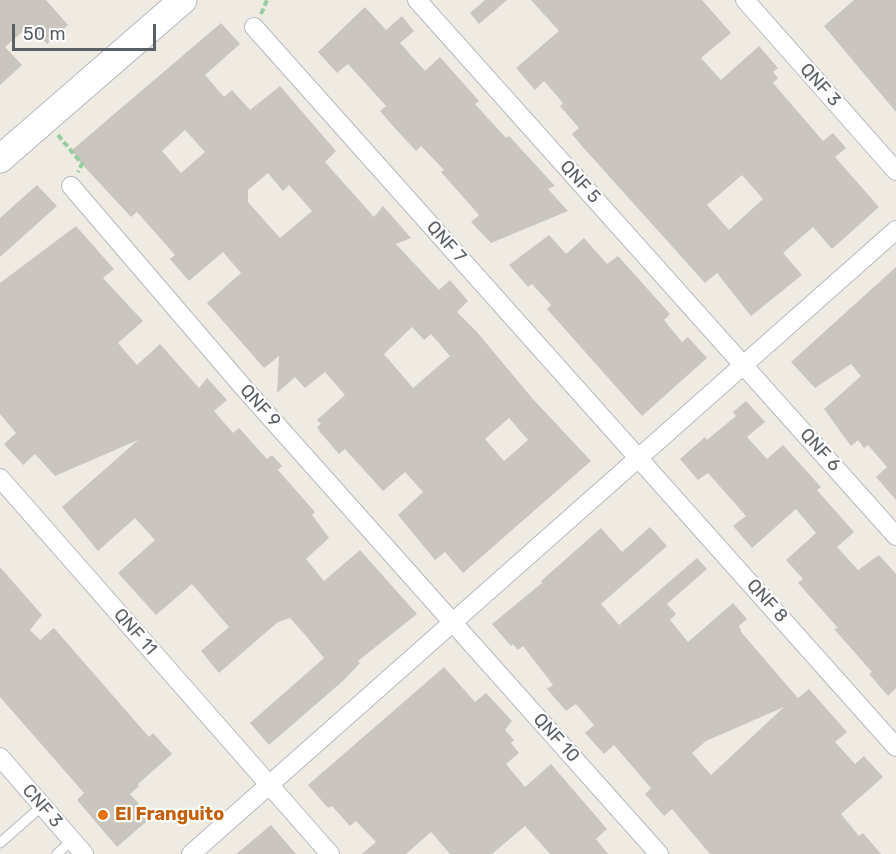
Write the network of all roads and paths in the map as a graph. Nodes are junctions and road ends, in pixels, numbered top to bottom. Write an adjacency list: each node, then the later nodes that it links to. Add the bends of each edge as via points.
1 (183, 0): 5 (main road)
2 (417, 0): 9 (street, QNF 5)
3 (745, 0): 6 (street, QNF 3)
4 (254, 27): 10 (street, QNF 7)
5 (0, 159)
6 (896, 171)
7 (71, 186): 13 (street, QNF 9, via 243,387)
8 (896, 231): 9 (street)
9 (744, 364): 10 (street); 12 (street, QNF 6)
10 (638, 456): 13 (street); 14 (street, QNF 8)
11 (0, 478): 16 (street, QNF 11)
12 (896, 536)
13 (454, 622): 16 (street); 23 (street, QNF 10)
14 (896, 747)
15 (0, 757): 17 (street, CNF 3)
16 (270, 787): 21 (street); 22 (street, QNF 11)
17 (42, 806): 18 (lane); 19 (street, CNF 3)
18 (0, 843)
19 (78, 847): 20 (lane)
20 (57, 854)
21 (190, 854)
22 (330, 854)
23 (659, 854)

